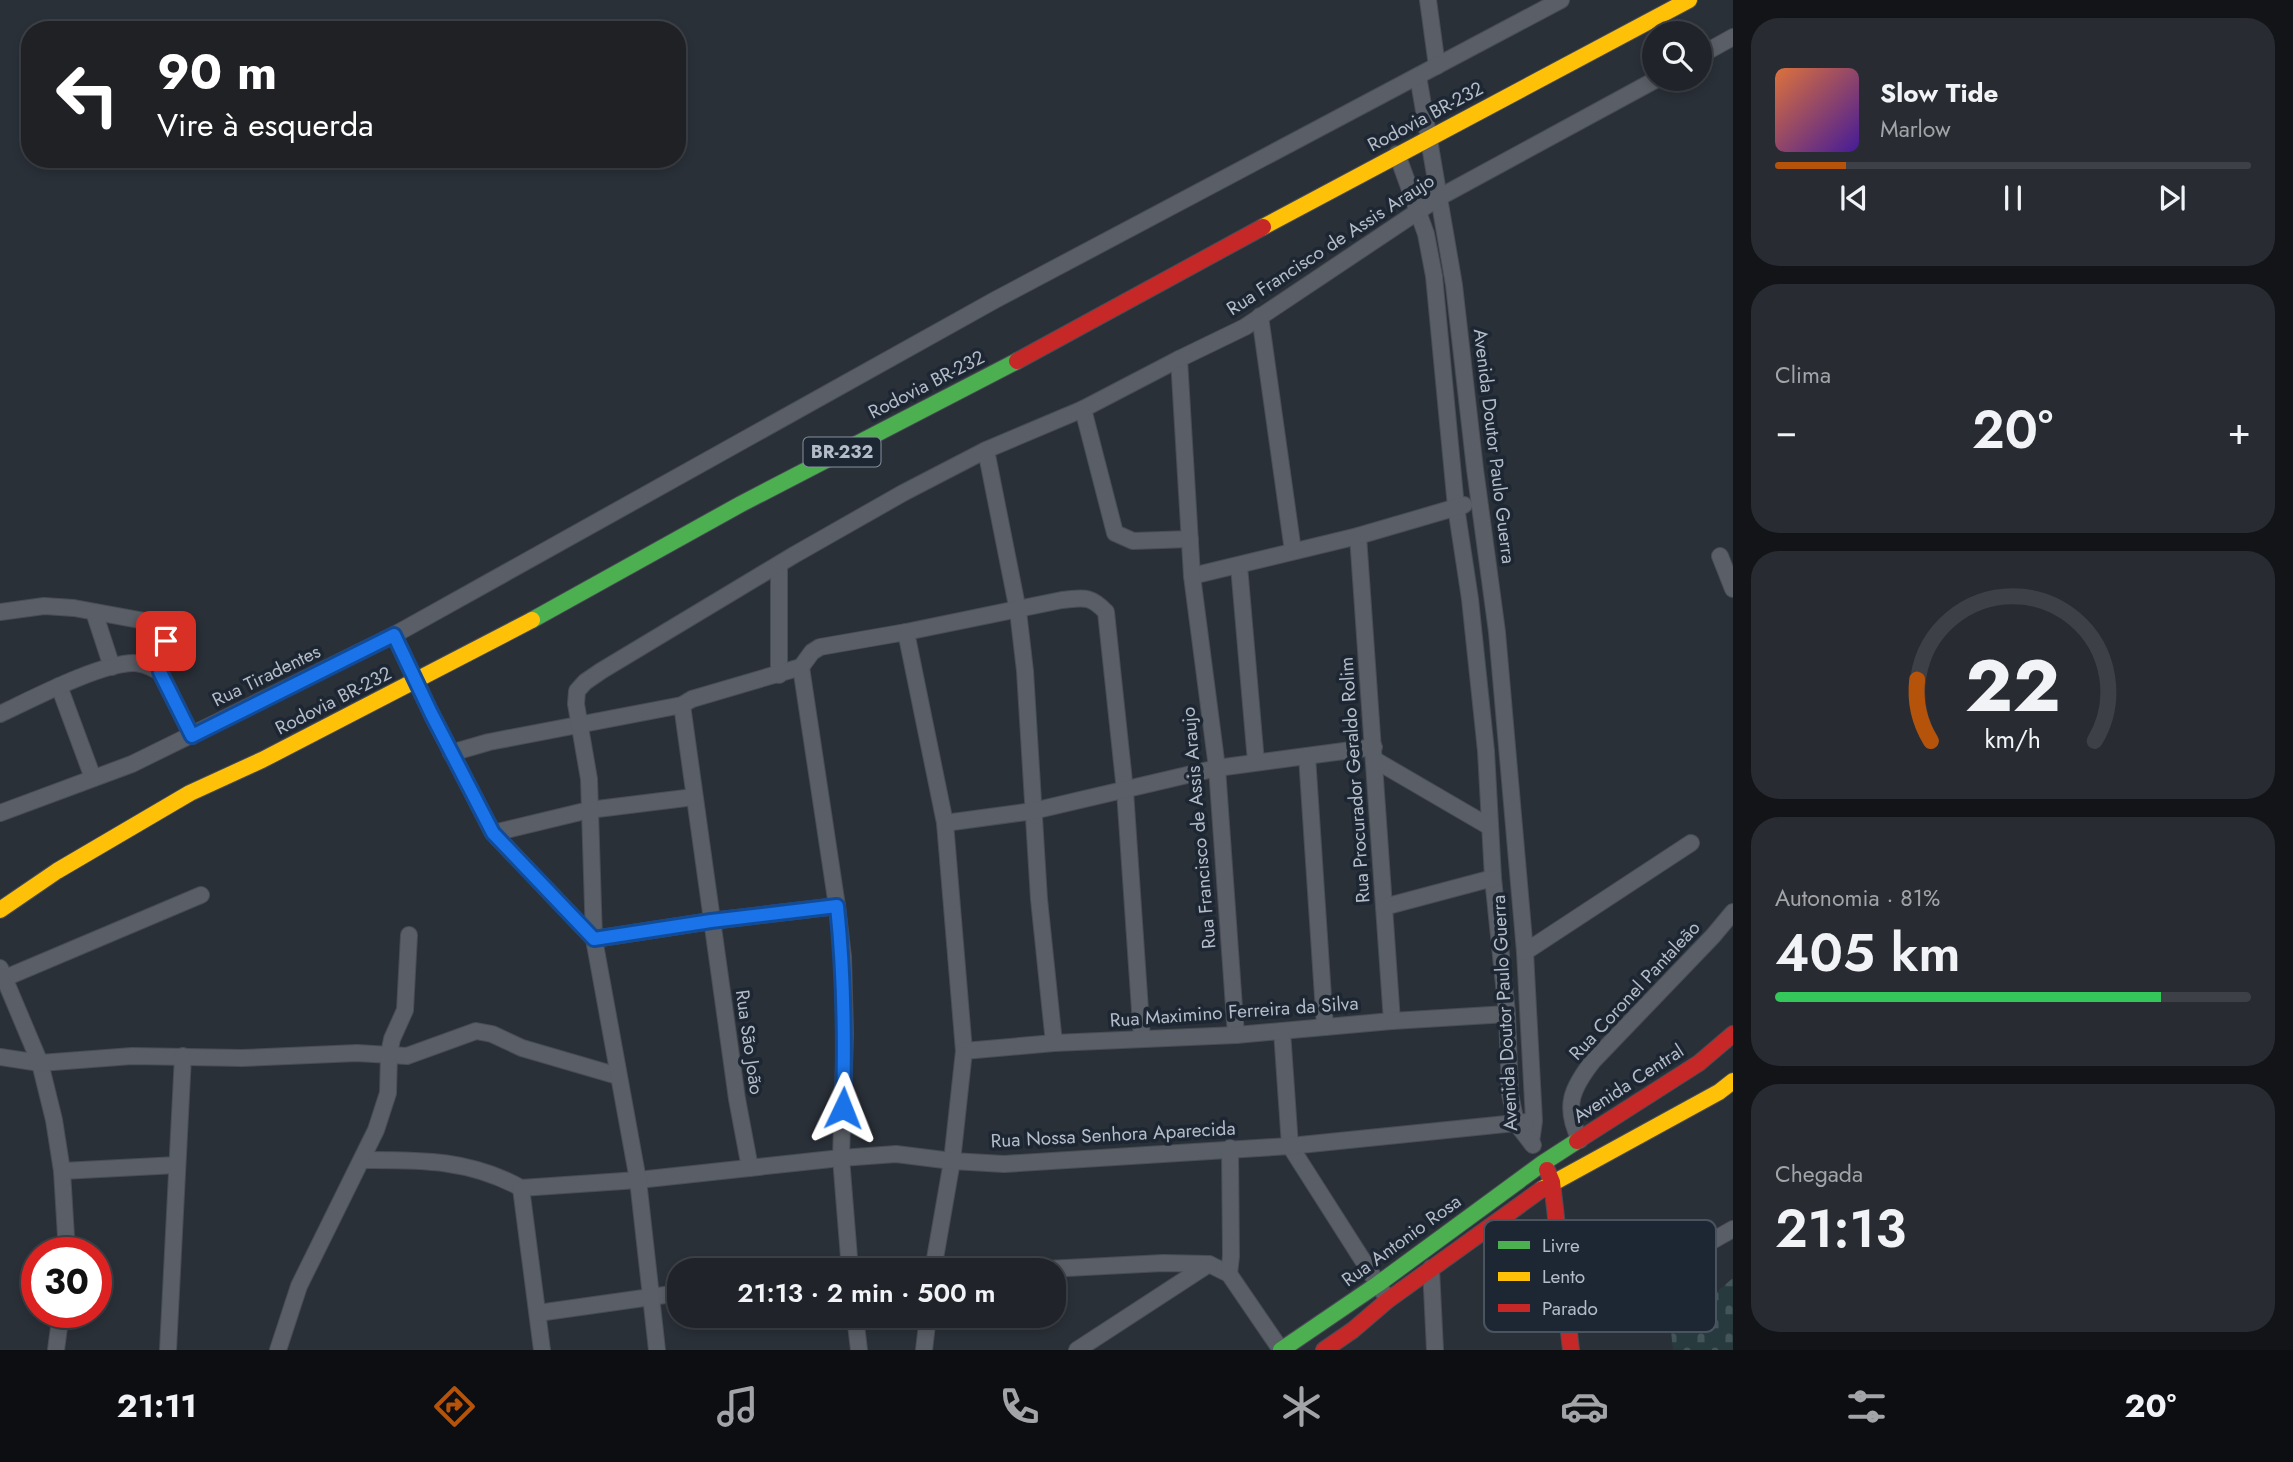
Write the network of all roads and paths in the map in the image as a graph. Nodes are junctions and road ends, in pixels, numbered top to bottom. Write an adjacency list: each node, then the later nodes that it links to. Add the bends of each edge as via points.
1 (1428, 0): 6 (street)
2 (1561, 0): 6 (street, Rua Tiradentes)
3 (1689, 0): 9 (main road, Rodovia BR-232 / BR-232)
4 (1733, 37): 5 (street)
5 (1712, 49)
6 (1437, 66): 7 (street, Rua Tiradentes)
7 (1418, 76): 9 (street, Avenida Doutor Paulo Guerra); 32 (street, Rua Tiradentes, via 995,300)
8 (1642, 87): 11 (street, Rua Francisco de Assis Araujo)
9 (1428, 138): 10 (main road, Rodovia BR-232 / BR-232); 11 (street, Avenida Doutor Paulo Guerra)
10 (1397, 154): 12 (street, Avenida Doutor Paulo Guerra); 39 (main road, Rodovia BR-232 / BR-232)
11 (1438, 198): 12 (street, Rua Francisco de Assis Araujo); 17 (street, Avenida Doutor Paulo Guerra, via 1454,285)
12 (1417, 211): 13 (street, Rua Francisco de Assis Araujo); 18 (street, Avenida Doutor Paulo Guerra, via 1434,276)
13 (1260, 316): 14 (street, Rua Francisco de Assis Araujo); 21 (street)
14 (1179, 359): 15 (street); 20 (street, Rua Francisco de Assis Araujo)
15 (1083, 409): 16 (street); 20 (street, via 1115,533 1133,541)
16 (986, 450): 23 (street); 28 (street)
17 (1479, 501): 18 (street); 37 (street, Avenida Doutor Paulo Guerra)
18 (1456, 507): 19 (street); 38 (street, Avenida Doutor Paulo Guerra)
19 (1358, 536): 21 (street); 46 (street, Rua Procurador Geraldo Rolim)
20 (1190, 539): 25 (street, Rua Francisco de Assis Araujo)
21 (1293, 551): 24 (street)
22 (1720, 556): 26 (street)
23 (779, 565): 36 (street); 43 (street, via 585,682 577,691)
24 (1239, 566): 25 (street); 48 (street)
25 (1192, 576): 49 (street, Rua Francisco de Assis Araujo)
26 (1733, 589)
27 (8, 611): 29 (street, via 44,606); 30 (street)
28 (1018, 611): 31 (street); 51 (street, via 1086,597 1106,612); 54 (street)
29 (94, 612): 33 (street); 35 (street, via 161,624 166,641)
30 (0, 620)
31 (906, 632): 34 (street, via 820,647); 56 (street)
32 (394, 635): 39 (street); 44 (street, Rua Tiradentes)
33 (112, 667): 35 (street, via 138,664); 40 (street)
34 (801, 667): 36 (street); 62 (street)
35 (160, 672): 44 (street)
36 (779, 675): 41 (street)
37 (1502, 676): 38 (street); 69 (street, Avenida Doutor Paulo Guerra)
38 (1478, 678): 57 (street, Avenida Doutor Paulo Guerra)
39 (416, 681): 45 (street); 64 (main road, Rodovia BR-232 / BR-232, via 190,793)
40 (59, 686): 42 (street); 50 (street)
41 (682, 705): 43 (street); 52 (street, Rua São João)
42 (0, 714)
43 (581, 723): 45 (street); 53 (street)
44 (192, 736): 50 (street, Rua Tiradentes)
45 (451, 753): 58 (street)
46 (1374, 753): 47 (street); 57 (street); 63 (street, Rua Procurador Geraldo Rolim)
47 (1307, 756): 48 (street); 73 (street)
48 (1256, 762): 49 (street)
49 (1217, 768): 51 (street); 76 (street, Rua Francisco de Assis Araujo)
50 (93, 778): 55 (street, Rua Tiradentes)
51 (1125, 791): 54 (street); 77 (street)
52 (694, 797): 53 (street); 66 (street, Rua São João)
53 (589, 810): 58 (street); 68 (street)
54 (1033, 811): 56 (street); 78 (street)
55 (0, 813)
56 (944, 823): 79 (street)
57 (1490, 827): 60 (street, Avenida Doutor Paulo Guerra)
58 (493, 833): 68 (street)
59 (1691, 843): 69 (street)
60 (1493, 878): 63 (street); 71 (street, Avenida Doutor Paulo Guerra)
61 (201, 895): 70 (street)
62 (837, 906): 66 (street); 93 (street, via 845,1033)
63 (1384, 907): 72 (street, Rua Procurador Geraldo Rolim)
64 (0, 910)
65 (1733, 912): 89 (street, Rua Coronel Pantaleão, via 1576,1083 1572,1116)
66 (711, 921): 68 (street); 98 (street, Rua São João)
67 (409, 935): 80 (street, via 405,1010)
68 (594, 939): 84 (street)
69 (1525, 952): 87 (street, Avenida Doutor Paulo Guerra)
70 (4, 984): 83 (street)
71 (1507, 1014): 72 (street, Rua Maximino Ferreira da Silva); 88 (street, Avenida Doutor Paulo Guerra, via 1510,1094)
72 (1392, 1021): 73 (street, Rua Maximino Ferreira da Silva)
73 (1325, 1027): 74 (street, Rua Maximino Ferreira da Silva)
74 (1282, 1031): 76 (street, Rua Maximino Ferreira da Silva); 91 (street)
75 (1733, 1034): 85 (main road, Avenida Central)
76 (1236, 1035): 77 (street, Rua Maximino Ferreira da Silva)
77 (1142, 1039): 78 (street, Rua Maximino Ferreira da Silva)
78 (1054, 1043): 79 (street, Rua Maximino Ferreira da Silva)
79 (964, 1051): 95 (street)
80 (389, 1054): 81 (street); 84 (street, via 416,1055 476,1031); 94 (street, via 388,1093)
81 (183, 1056): 83 (street); 97 (street)
82 (0, 1057): 83 (street)
83 (40, 1063): 99 (street)
84 (618, 1076): 100 (street)
85 (1709, 1077): 86 (main road, Avenida Central); 89 (main road, Avenida Central); 101 (main road, Avenida Central)
86 (1733, 1081)
87 (1534, 1121): 88 (street, Rua Nossa Senhora Aparecida); 90 (street, Avenida Doutor Paulo Guerra)
88 (1516, 1123): 90 (street, Avenida Doutor Paulo Guerra); 91 (street, Rua Nossa Senhora Aparecida)
89 (1580, 1140): 96 (main road, Avenida Central)
90 (1531, 1142): 96 (street)
91 (1290, 1146): 92 (street, Rua Nossa Senhora Aparecida); 115 (street)
92 (1230, 1148): 95 (street, Rua Nossa Senhora Aparecida, via 1004,1164); 114 (street)
93 (841, 1157): 95 (street, Rua Nossa Senhora Aparecida, via 896,1154); 98 (street, Rua Nossa Senhora Aparecida); 109 (street)
94 (363, 1160): 102 (street, via 454,1163); 127 (street, via 299,1286)
95 (951, 1161): 110 (street)
96 (1543, 1163): 101 (main road); 115 (main road, Rua Antonio Rosa)
97 (177, 1165): 99 (street); 126 (street)
98 (750, 1168): 100 (street, Rua Nossa Senhora Aparecida)
99 (62, 1171): 107 (street)
100 (638, 1180): 102 (street, Rua Nossa Senhora Aparecida); 117 (street)
101 (1552, 1182): 103 (main road, Rua Antonio Rosa); 104 (main road)
102 (520, 1188): 119 (street)
103 (1499, 1220)
104 (1556, 1220)
105 (1733, 1229): 108 (street)
106 (1484, 1230): 113 (main road, Rua Antonio Rosa)
107 (66, 1237)
108 (1716, 1239)
109 (845, 1258)
110 (935, 1258)
111 (1209, 1264): 112 (street); 114 (street); 132 (street)
112 (1066, 1268)
113 (1431, 1268): 118 (main road, Rua Antonio Rosa); 136 (street)
114 (1229, 1274): 133 (street)
115 (1378, 1284): 118 (street); 133 (main road, Rua Antonio Rosa)
116 (667, 1295): 117 (street)
117 (651, 1297): 119 (street); 129 (street)
118 (1388, 1300): 123 (main road, Rua Antonio Rosa)
119 (538, 1313): 128 (street)
120 (59, 1328): 125 (street)
121 (856, 1328): 130 (street)
122 (927, 1328): 131 (street)
123 (1353, 1330): 134 (main road, Rua Antonio Rosa); 135 (street)
124 (1569, 1332): 137 (main road)
125 (56, 1350)
126 (168, 1350)
127 (278, 1350)
128 (541, 1350)
129 (657, 1350)
130 (859, 1350)
131 (924, 1350)
132 (1077, 1350)
133 (1281, 1350)
134 (1324, 1350)
135 (1354, 1350)
136 (1435, 1350)
137 (1571, 1350)

